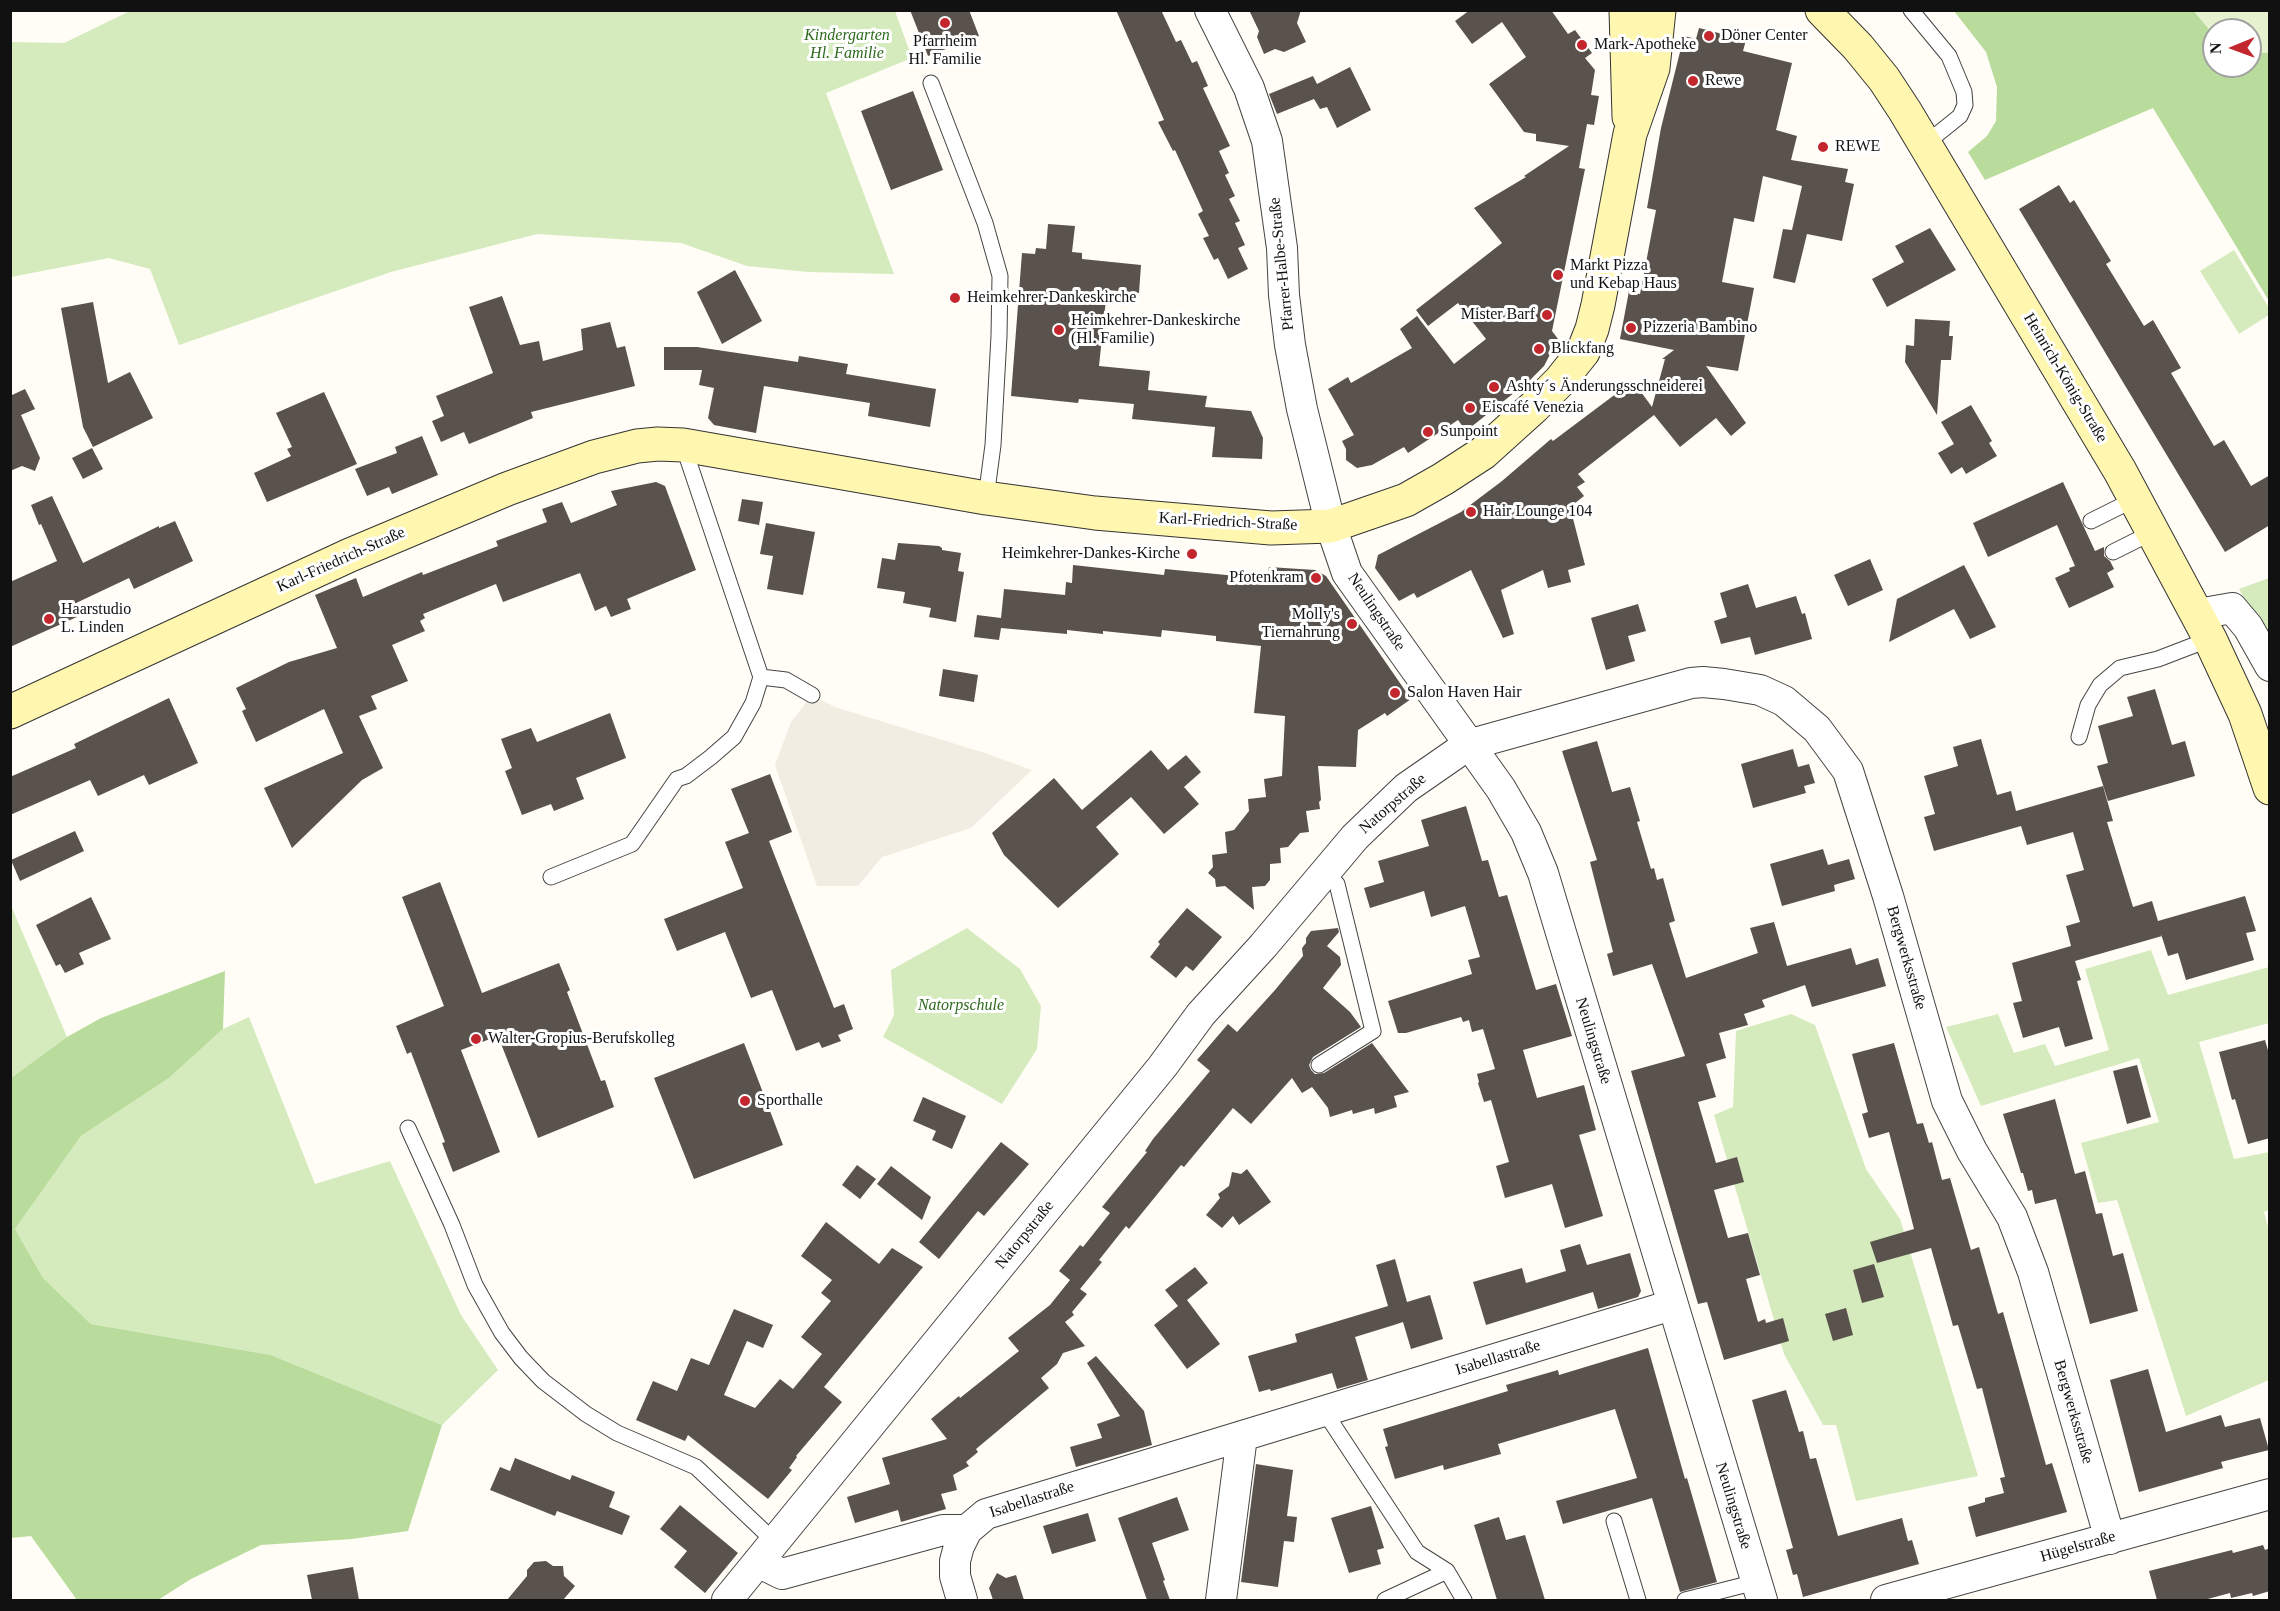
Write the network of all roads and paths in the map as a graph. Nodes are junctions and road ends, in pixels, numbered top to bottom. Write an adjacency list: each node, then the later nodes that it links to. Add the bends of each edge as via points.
1 (1210, 10): 13 (street, Pfarrer-Halbe-Straße, via 1249,88 1267,141 1290,345)
2 (1626, 10): 7 (street, Karl-Friedrich-Straße)
3 (1659, 10): 7 (street, Karl-Friedrich-Straße, via 1653,68)
4 (1911, 10): 8 (lane, via 1949,56 1964,92 1965,105 1960,116)
5 (1825, 13): 8 (street, Heinrich-König-Straße, via 1884,79)
6 (931, 82): 10 (lane, via 985,223 1000,276)
7 (1630, 134): 13 (street, Karl-Friedrich-Straße, via 1598,305 1577,361 1483,453 1406,500)
8 (1924, 145): 11 (street, Heinrich-König-Straße)
9 (683, 445): 10 (street, Karl-Friedrich-Straße); 18 (lane); 20 (street, Karl-Friedrich-Straße, via 637,446 507,489 350,555)
10 (986, 498): 13 (street, Karl-Friedrich-Straße, via 1095,513 1271,528)
11 (2135, 499): 12 (lane); 14 (street, Heinrich-König-Straße)
12 (2091, 521)
13 (1331, 526): 22 (street, Neulingstraße, via 1347,573)
14 (2153, 532): 15 (lane); 16 (street, Heinrich-König-Straße)
15 (2113, 552)
16 (2204, 627): 17 (street, via 2232,608); 21 (lane, via 2158,659 2120,668 2100,685 2088,705); 23 (street, Heinrich-König-Straße, via 2245,714)
17 (2270, 666)
18 (760, 677): 19 (lane, via 786,680); 25 (lane, via 753,703 734,737 711,758 677,779 632,844)
19 (812, 695)
20 (10, 712)
21 (2079, 737)
22 (1468, 745): 24 (street, Natorpstraße, via 1406,788); 28 (street, Neulingstraße, via 1523,825 1543,873); 34 (street, Bergwerksstraße, via 1703,682 1769,693 1817,729 1846,766 1855,788 1947,1101 2012,1217 2033,1272)
23 (2270, 788)
24 (1325, 871): 26 (lane, via 1337,884 1373,1031); 35 (street, Natorpstraße, via 1202,1014)
25 (551, 878)
26 (1318, 1065)
27 (408, 1128): 35 (lane, via 475,1286 521,1358 543,1381 594,1419 696,1467)
28 (1672, 1305): 29 (street, Isabellastraße); 37 (street, Neulingstraße)
29 (1324, 1411): 30 (street, Isabellastraße); 36 (lane, via 1417,1552)
30 (1242, 1436): 33 (street, Isabellastraße, via 986,1514); 40 (street)
31 (2270, 1494): 34 (street, Hügelstraße)
32 (1614, 1521): 43 (lane)
33 (967, 1530): 35 (street, via 943,1530 782,1574); 39 (street, via 955,1561)
34 (2110, 1539): 45 (street, Hügelstraße)
35 (766, 1551): 38 (street, Natorpstraße)
36 (1447, 1570): 41 (lane); 42 (lane)
37 (1759, 1591): 44 (lane)
38 (727, 1600)
39 (962, 1600)
40 (1221, 1600)
41 (1385, 1600)
42 (1464, 1600)
43 (1638, 1600)
44 (1685, 1600)
45 (1886, 1600)

